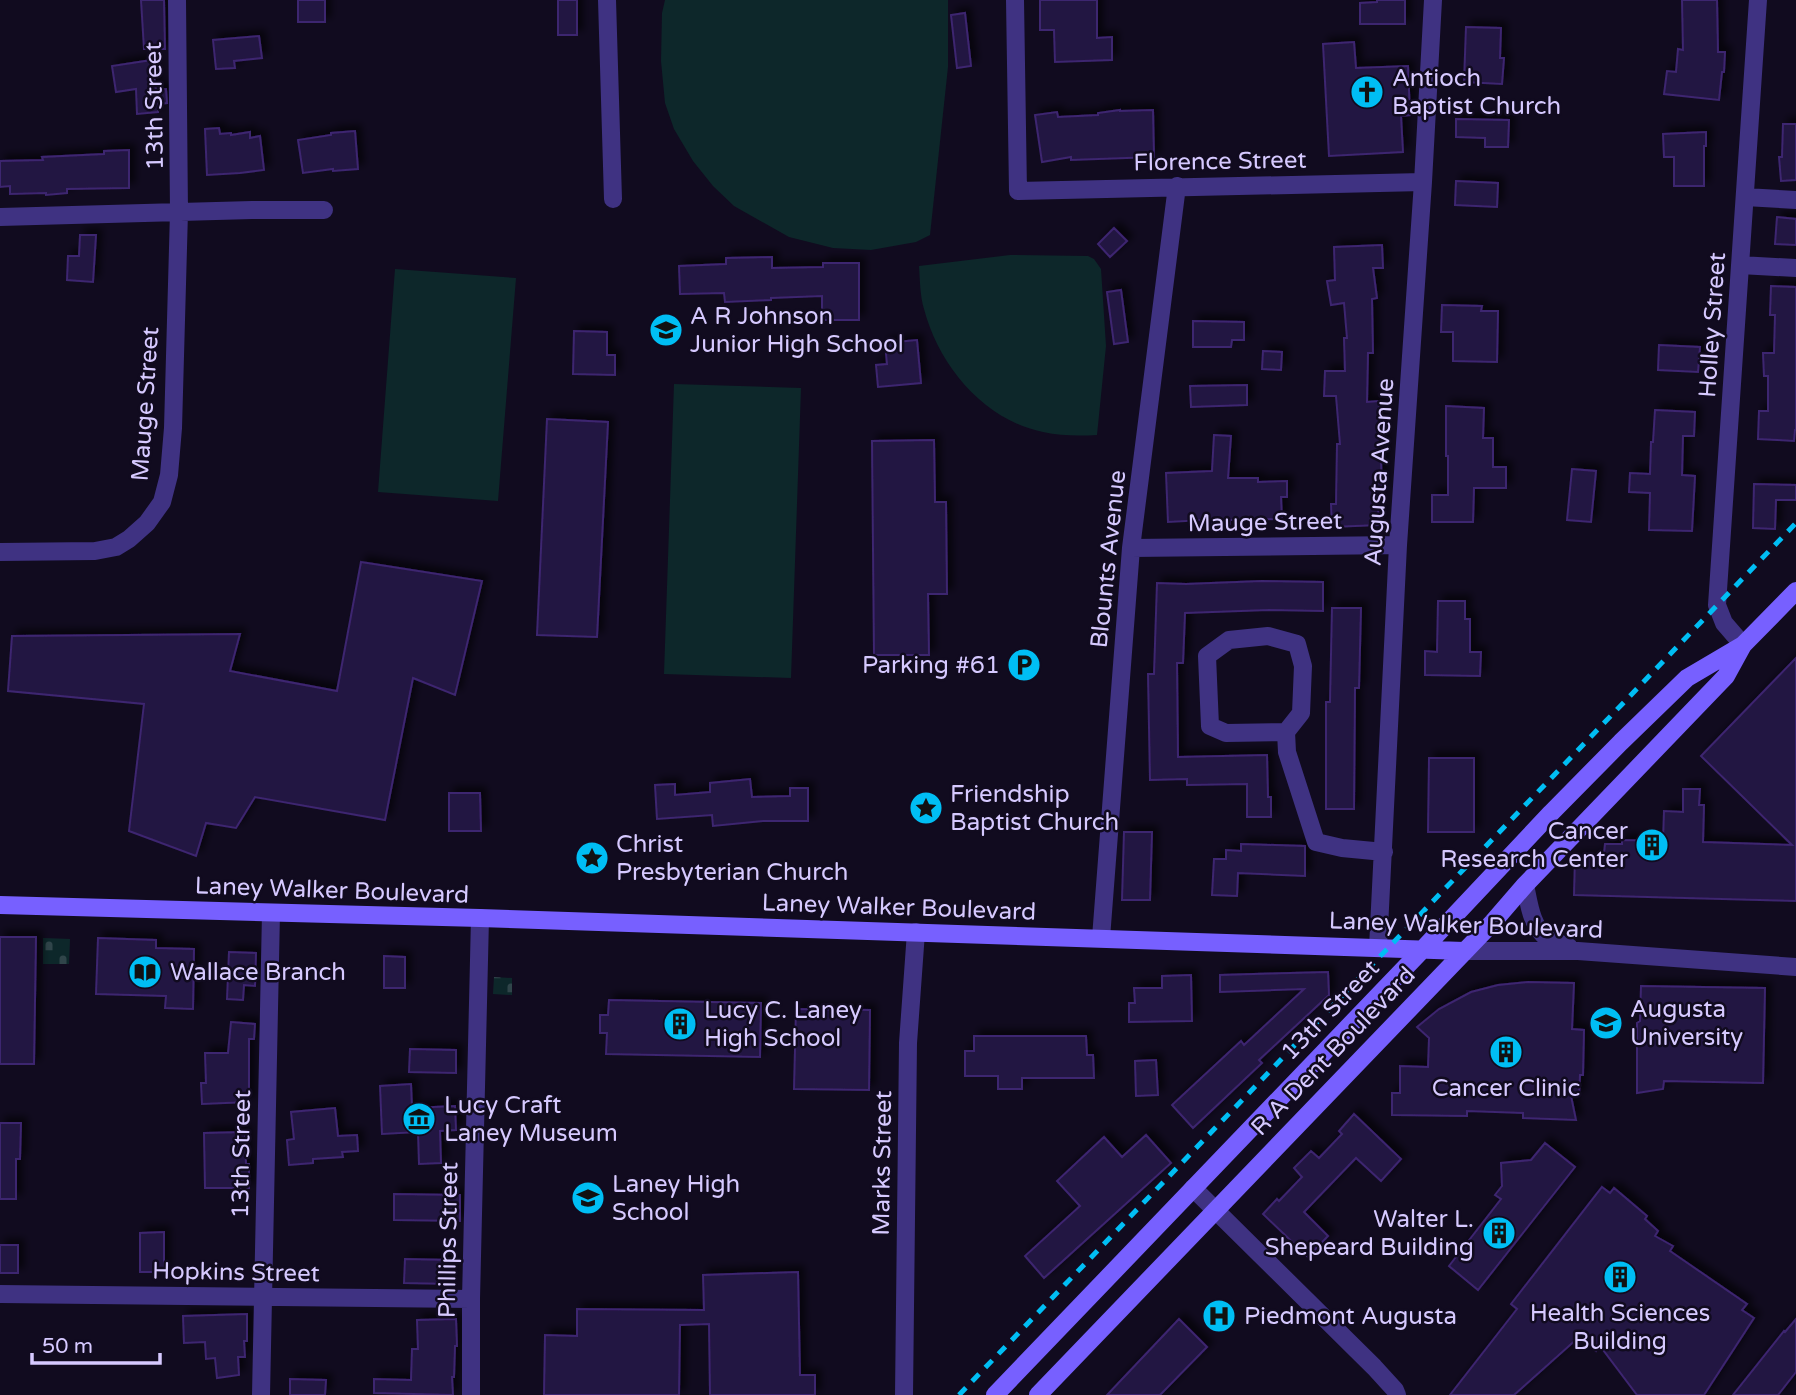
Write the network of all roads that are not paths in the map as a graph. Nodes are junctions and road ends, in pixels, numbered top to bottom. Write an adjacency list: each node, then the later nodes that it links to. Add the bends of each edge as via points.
1 (177, 0): 12 (street, 13th Street)
2 (607, 0): 9 (street)
3 (1016, 0): 7 (street, Florence Street, via 1018,191)
4 (1433, 0): 6 (street, Augusta Avenue)
5 (1758, 0): 8 (street, Holley Street)
6 (1423, 182): 7 (street, Florence Street); 16 (street, Augusta Avenue)
7 (1177, 186): 17 (street, Blounts Avenue)
8 (1745, 197): 10 (street); 14 (street, Holley Street)
9 (613, 199)
10 (1796, 200)
11 (324, 210): 12 (street)
12 (179, 212): 13 (street); 18 (street, Mauge Street, via 173,428 162,502 147,523 116,547)
13 (0, 217)
14 (1740, 264): 15 (street); 20 (street, Holley Street, via 1717,605 1724,623)
15 (1796, 268)
16 (1398, 544): 17 (street, Mauge Street); 22 (street, Augusta Avenue)
17 (1131, 548): 28 (street, Blounts Avenue)
18 (0, 552)
19 (1796, 591): 20 (main road)
20 (1743, 645): 23 (main road, R A Dent Boulevard, via 1726,676); 30 (main road, 13th Street, via 1687,678)
21 (1286, 732): 21 (street, via 1301,713 1303,666 1297,644 1268,636 1229,640 1207,656 1210,726 1226,733); 22 (street, via 1287,752 1316,842)
22 (1384, 852): 29 (street, Augusta Avenue)
23 (1525, 885): 31 (main road, R A Dent Boulevard); 32 (street, via 1540,931)
24 (0, 905): 25 (main road, Laney Walker Boulevard)
25 (271, 914): 26 (main road, Laney Walker Boulevard); 37 (street, 13th Street)
26 (480, 918): 27 (main road, Laney Walker Boulevard); 38 (street, Phillips Street)
27 (916, 932): 28 (main road, Laney Walker Boulevard); 41 (street, Marks Street, via 908,1043)
28 (1101, 938): 29 (main road, Laney Walker Boulevard)
29 (1378, 948): 30 (main road, Laney Walker Boulevard)
30 (1423, 949): 31 (main road, Laney Walker Boulevard); 34 (main road, 13th Street)
31 (1464, 951): 32 (street, Laney Walker Boulevard); 35 (main road, R A Dent Boulevard)
32 (1578, 951): 33 (street, Laney Walker Boulevard)
33 (1796, 967)
34 (1193, 1188): 35 (street); 42 (main road, 13th Street)
35 (1215, 1210): 43 (main road, R A Dent Boulevard); 44 (street)
36 (0, 1294): 37 (street, Hopkins Street)
37 (263, 1297): 38 (street, Hopkins Street); 39 (street, 13th Street)
38 (471, 1299): 40 (street, Phillips Street)
39 (261, 1395)
40 (471, 1395)
41 (904, 1395)
42 (995, 1395)
43 (1038, 1395)
44 (1397, 1395)

